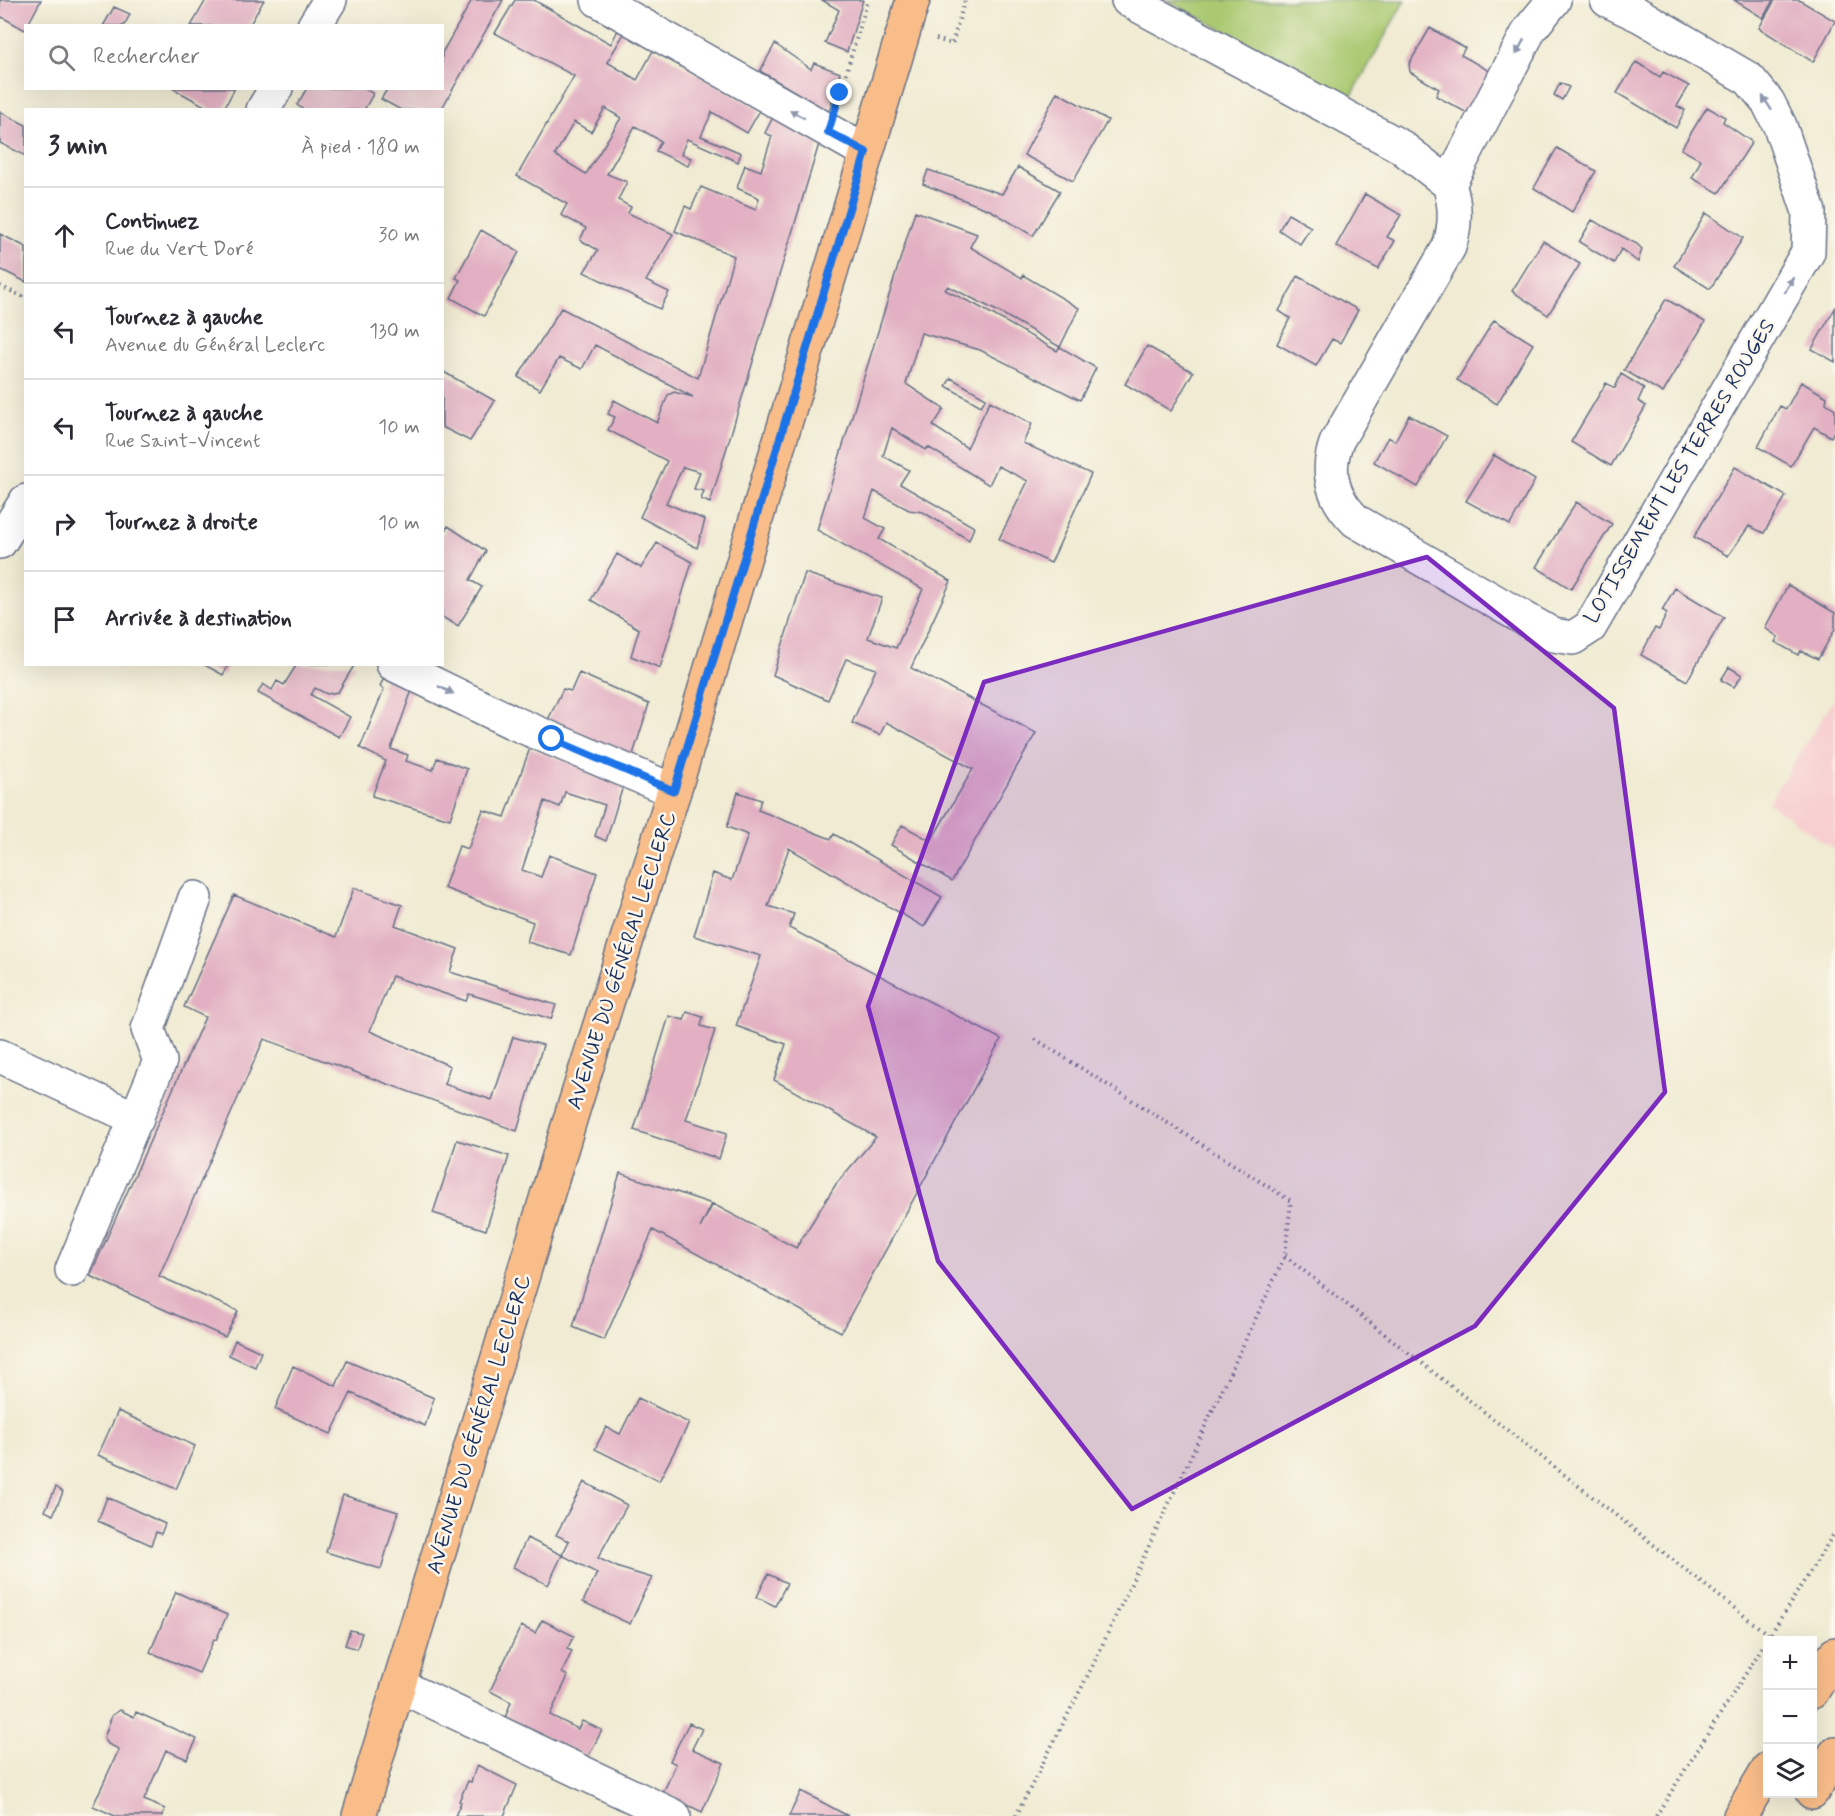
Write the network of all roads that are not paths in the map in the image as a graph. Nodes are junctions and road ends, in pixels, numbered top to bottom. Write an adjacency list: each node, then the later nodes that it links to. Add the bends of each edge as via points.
1 (330, 0): 7 (street)
2 (598, 0): 10 (street, one-way to 2)
3 (913, 0): 10 (main road, AVENUE DU GÉNÉRAL LECLERC)
4 (1128, 0): 11 (street, via 1400,146)
5 (1554, 0): 11 (street, one-way to 11, via 1530,28)
6 (1607, 0): 11 (street, LOTISSEMENT LES TERRES ROUGES, one-way to 6, via 1455,212 1449,248 1337,441 1331,456 1335,491 1356,521 1552,635 1573,638 1590,627 1808,252 1809,212 1768,102 1749,79)
7 (315, 24)
8 (275, 90): 9 (street)
9 (264, 108)
10 (866, 152): 15 (main road, AVENUE DU GÉNÉRAL LECLERC)
11 (1449, 184)
12 (24, 504): 13 (street)
13 (0, 542)
14 (397, 666): 15 (street, one-way to 15, via 512,722)
15 (674, 791): 21 (main road, AVENUE DU GÉNÉRAL LECLERC, via 573,1110)
16 (195, 898): 18 (street, via 148,1029 160,1061)
17 (0, 1056): 18 (street)
18 (137, 1119): 19 (street)
19 (72, 1270)
20 (1835, 1654): 22 (main road)
21 (400, 1686): 27 (main road, AVENUE DU GÉNÉRAL LECLERC); 28 (street)
22 (1813, 1690)
23 (1835, 1754): 25 (main road)
24 (1763, 1776): 29 (main road)
25 (1817, 1785)
26 (1809, 1798): 30 (main road)
27 (359, 1816)
28 (674, 1816)
29 (1740, 1816)
30 (1798, 1816)

